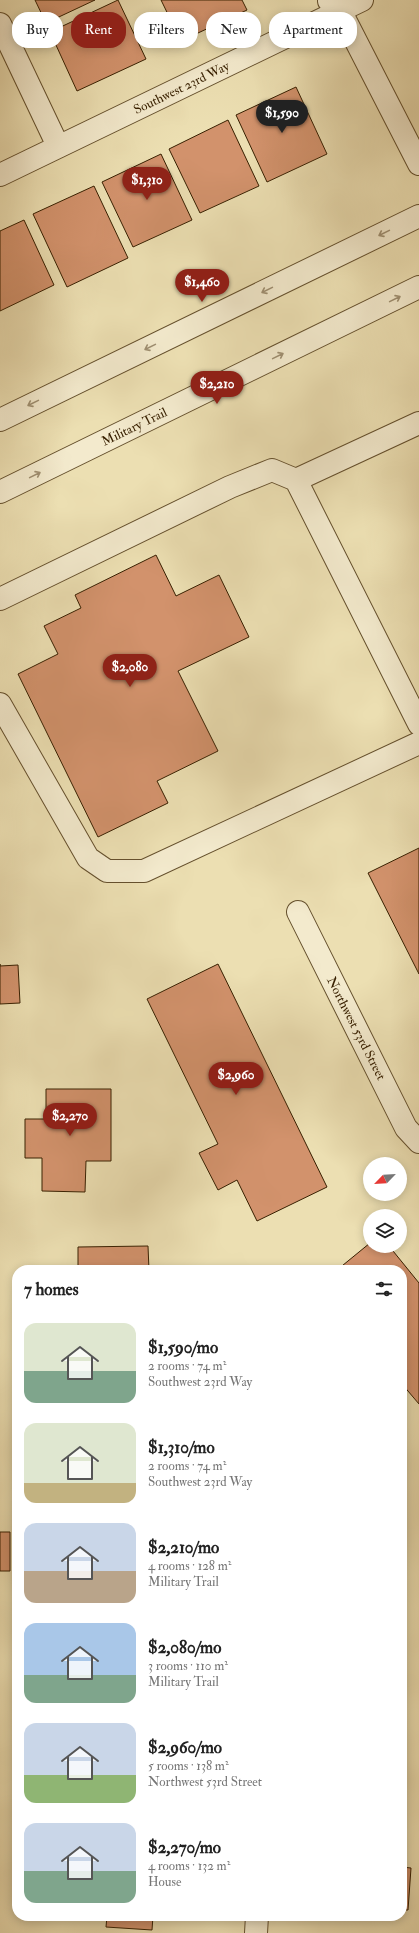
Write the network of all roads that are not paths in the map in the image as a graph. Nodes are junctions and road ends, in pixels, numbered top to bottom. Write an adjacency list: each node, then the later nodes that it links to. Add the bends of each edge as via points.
1 (362, 0): 2 (street, Southwest 23rd Way)
2 (336, 3): 4 (street, Southwest 23rd Way); 5 (street)
3 (0, 24): 4 (street)
4 (58, 146): 6 (street, Southwest 23rd Way)
5 (419, 164)
6 (0, 175)
7 (419, 216): 9 (street, one-way to 9)
8 (419, 288): 12 (street, Military Trail, one-way to 8)
9 (0, 420)
10 (419, 423): 11 (street)
11 (296, 480): 13 (street, via 272,470 230,487); 15 (street)
12 (0, 492)
13 (0, 599)
14 (0, 704): 16 (street, via 88,858 107,871 144,871)
15 (419, 724)
16 (419, 744)
17 (298, 912): 18 (street, Northwest 53rd Street, via 406,1128)
18 (419, 1142)
19 (256, 1921): 20 (street)
20 (256, 1933)

